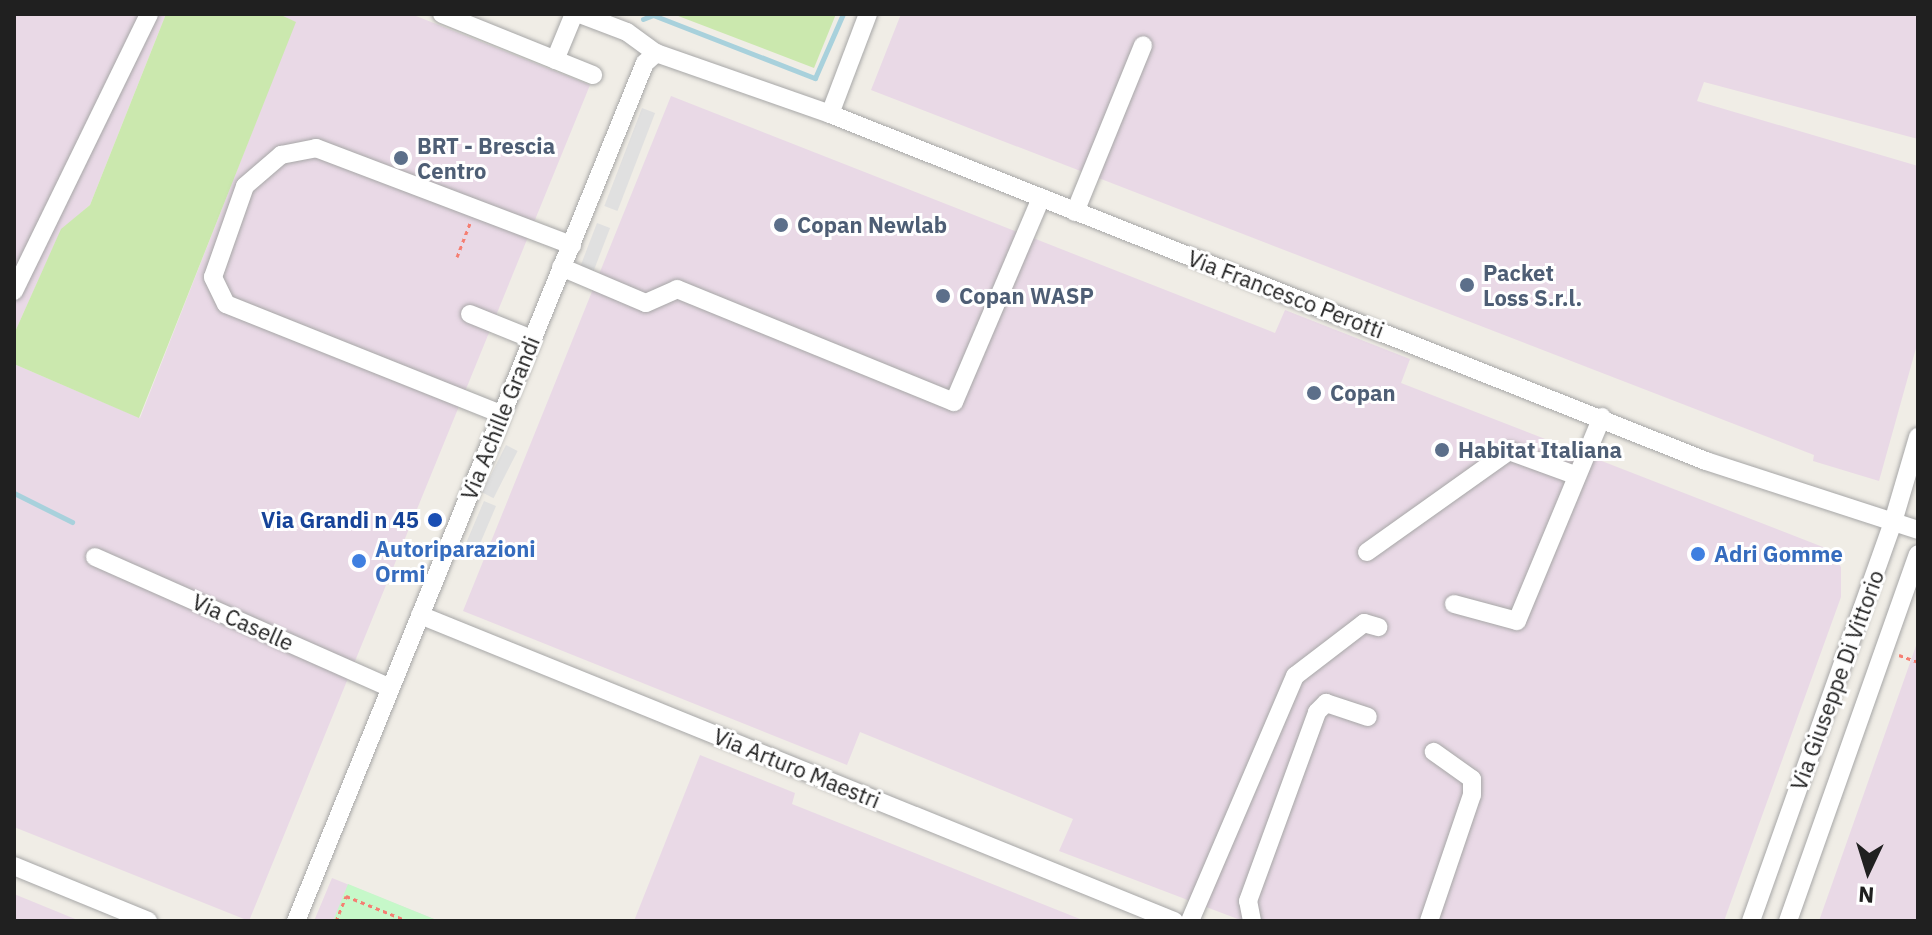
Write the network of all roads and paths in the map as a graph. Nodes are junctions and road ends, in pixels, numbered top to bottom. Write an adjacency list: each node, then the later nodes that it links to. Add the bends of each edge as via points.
1 (149, 14): 17 (street)
2 (442, 14): 8 (street)
3 (574, 14): 8 (street)
4 (580, 14): 7 (street, Via Francesco Perotti, via 627,32)
5 (868, 14): 10 (street)
6 (1143, 45): 13 (street)
7 (656, 53): 10 (street, Via Francesco Perotti); 14 (street, Via Achille Grandi, via 645,63)
8 (555, 60): 9 (street)
9 (593, 75)
10 (830, 114): 11 (street, Via Francesco Perotti)
11 (1041, 198): 13 (street, Via Francesco Perotti); 16 (street, via 954,402 677,289 646,303)
12 (475, 210): 14 (street); 15 (path); 20 (street, via 316,148 303,148 267,163 245,186 213,277 226,304)
13 (1075, 212): 21 (street, Via Francesco Perotti)
14 (572, 245): 16 (street, Via Achille Grandi)
15 (457, 257)
16 (561, 267): 19 (street, Via Achille Grandi)
17 (14, 291)
18 (470, 314): 19 (street)
19 (532, 339): 20 (street, Via Achille Grandi)
20 (501, 414): 30 (street, Via Achille Grandi)
21 (1602, 417): 23 (street); 24 (street, Via Francesco Perotti, via 1721,466)
22 (1918, 437): 24 (street, Via Giuseppe Di Vittorio)
23 (1575, 475): 26 (street, via 1509,451); 29 (street, via 1517,621)
24 (1893, 522): 25 (street, Via Francesco Perotti); 46 (street, Via Giuseppe Di Vittorio)
25 (1918, 530)
26 (1367, 552)
27 (1918, 554): 47 (street, Via Giuseppe Di Vittorio)
28 (95, 557): 34 (street, Via Caselle)
29 (1454, 604)
30 (420, 615): 34 (street, Via Achille Grandi); 43 (street, Via Arturo Maestri)
31 (1378, 627): 44 (street, via 1364,623 1295,676)
32 (1899, 655): 33 (path)
33 (1918, 662)
34 (390, 688): 40 (street, Via Achille Grandi)
35 (1368, 717): 38 (street, via 1326,703 1317,712 1248,901)
36 (1434, 752): 45 (street, via 1472,779 1472,795)
37 (14, 866): 39 (street)
38 (1257, 919)
39 (148, 921)
40 (296, 921)
41 (336, 921): 42 (path, via 346,896)
42 (408, 921)
43 (1174, 921)
44 (1190, 921)
45 (1429, 921)
46 (1751, 921)
47 (1788, 921)

